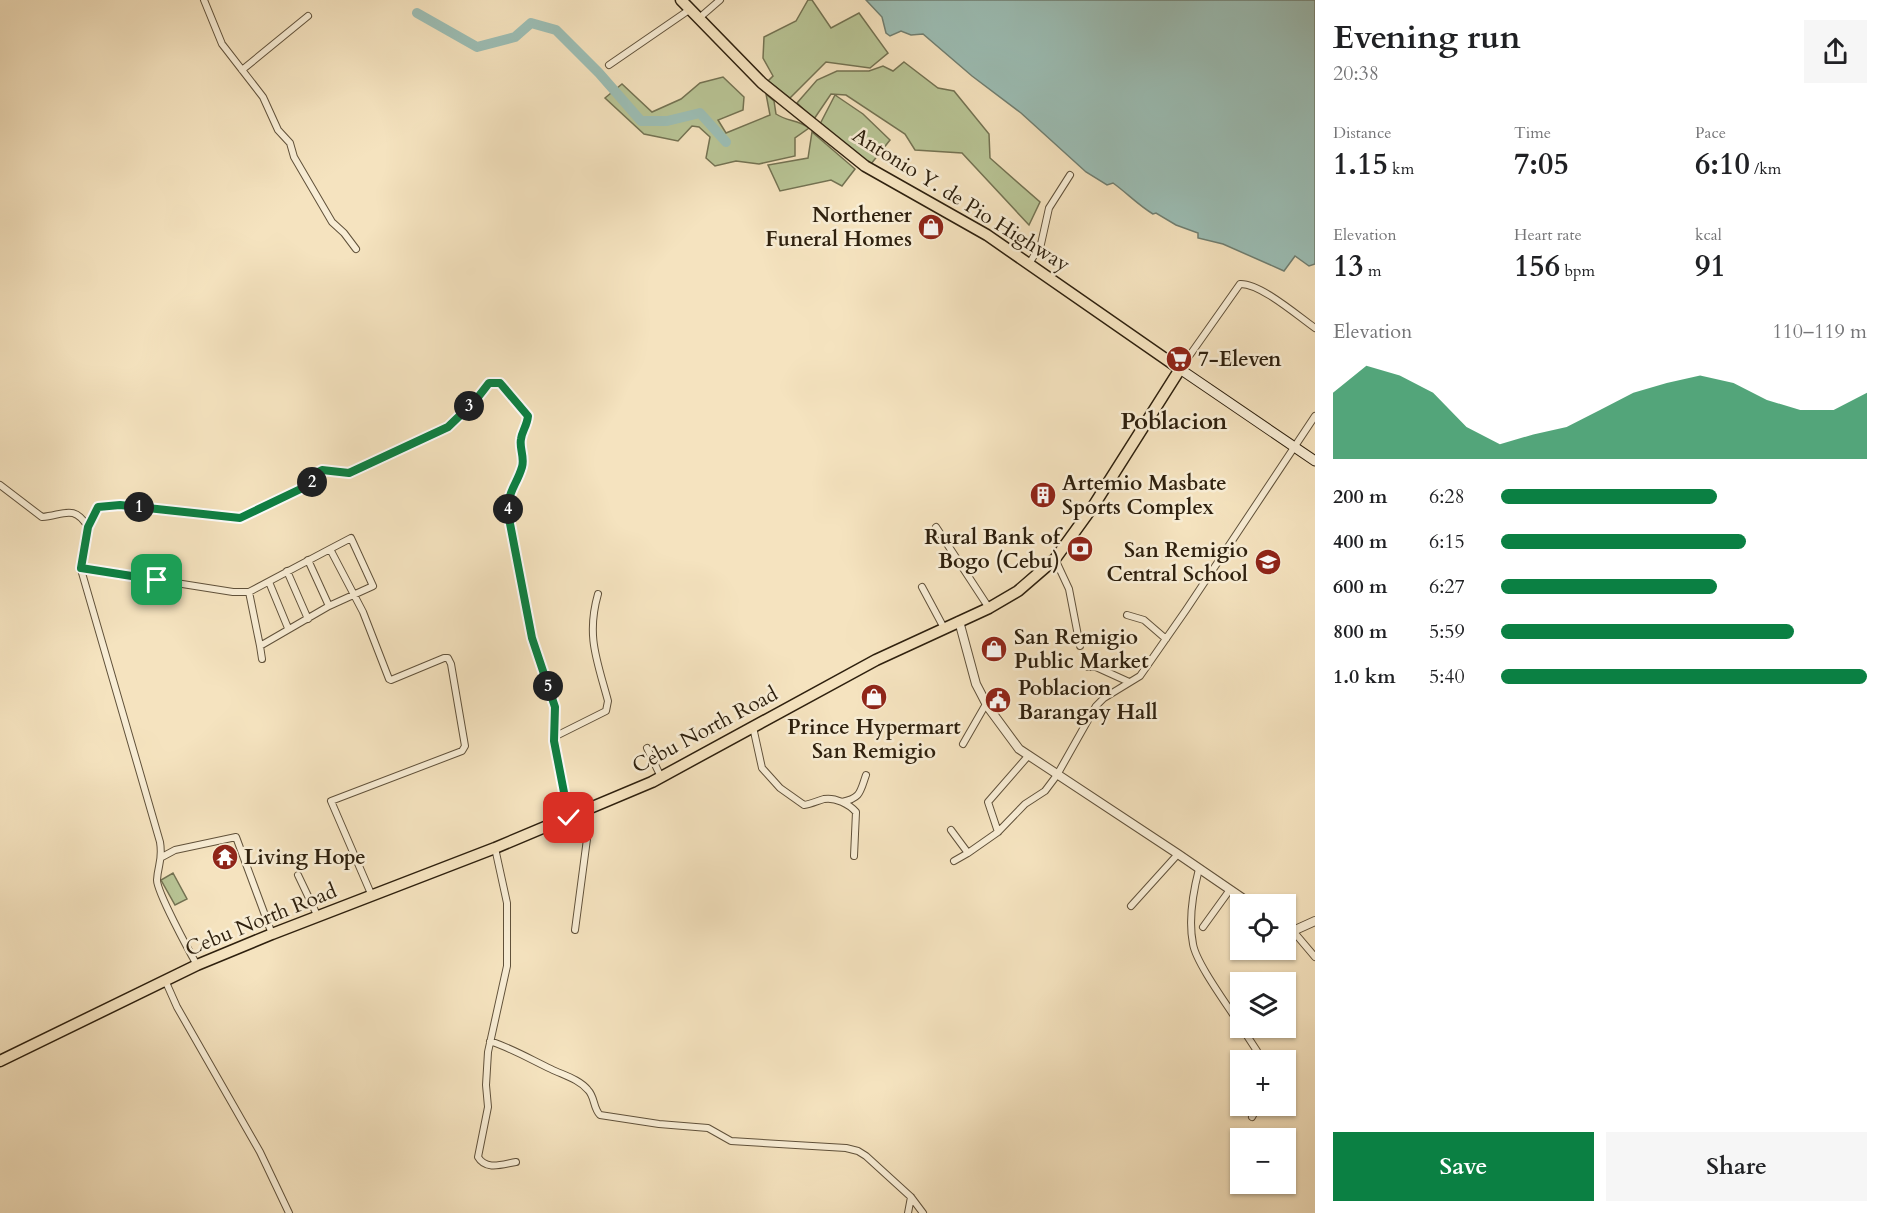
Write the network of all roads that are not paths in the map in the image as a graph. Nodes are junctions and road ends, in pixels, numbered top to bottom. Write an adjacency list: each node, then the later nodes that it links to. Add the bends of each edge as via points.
1 (204, 0): 8 (street, via 222,44)
2 (681, 0): 4 (highway, Antonio Y. de Pio Highway)
3 (720, 0): 6 (street)
4 (690, 10): 6 (highway, Antonio Y. de Pio Highway); 7 (street)
5 (308, 16): 8 (street)
6 (698, 19): 11 (highway, Antonio Y. de Pio Highway, via 772,92 865,166 987,235)
7 (609, 65)
8 (242, 70): 10 (street, via 264,97 278,130 290,143 294,157 332,222)
9 (1070, 175): 11 (street, via 1049,208 1041,244)
10 (356, 249)
11 (1029, 264): 13 (highway, Antonio Y. de Pio Highway)
12 (1315, 328): 13 (street, via 1281,303 1247,284 1240,285)
13 (1180, 369): 15 (main road); 21 (highway, Cebu North Road)
14 (1315, 416): 15 (street)
15 (1294, 447): 16 (main road); 37 (street)
16 (1315, 460)
17 (0, 485): 18 (street, via 42,517 73,512)
18 (88, 527): 23 (street); 45 (street, via 98,507 120,505 240,518 311,484 322,470 349,473 448,427 489,383 500,383 528,416 521,440 522,468 509,492 507,508 532,638 555,707)
19 (936, 527): 31 (street)
20 (330, 549): 22 (street); 28 (street); 28 (street, via 351,538 356,546 373,586)
21 (1055, 559): 31 (highway, Cebu North Road, via 1018,591); 39 (street, via 1069,589)
22 (308, 560): 24 (street); 30 (street)
23 (81, 568): 27 (street); 57 (street)
24 (287, 571): 25 (street); 33 (street)
25 (269, 582): 27 (street); 35 (street)
26 (922, 587): 36 (street)
27 (249, 592): 38 (street)
28 (352, 594): 30 (street); 69 (street, via 391,680 448,658 465,746 455,755 331,801)
29 (598, 594): 45 (street, via 592,642 608,701 606,711)
30 (329, 606): 33 (street)
31 (989, 608): 34 (highway, Cebu North Road)
32 (1127, 615): 37 (street, via 1144,620)
33 (308, 619): 35 (street)
34 (959, 621): 36 (highway, Cebu North Road); 43 (street, via 976,684)
35 (288, 628): 38 (street)
36 (944, 628): 44 (highway, Cebu North Road)
37 (1166, 639): 42 (street, via 1140,676)
38 (260, 646): 40 (street)
39 (1080, 646)
40 (262, 659)
41 (1088, 667): 42 (street)
42 (1130, 682): 50 (street, via 1096,706)
43 (986, 704): 46 (street); 48 (street, via 1019,749)
44 (753, 727): 51 (highway, Cebu North Road); 52 (street, via 762,768 780,788 804,806 826,799)
45 (554, 737): 54 (street)
46 (963, 744)
47 (648, 748): 51 (street)
48 (1029, 755): 50 (street); 56 (street, via 988,802)
49 (866, 775): 52 (street, via 859,795)
50 (1057, 775): 56 (street, via 1045,791 1025,804); 61 (street)
51 (661, 777): 53 (highway, Cebu North Road)
52 (842, 802): 62 (street, via 856,812)
53 (584, 811): 54 (highway, Cebu North Road); 75 (street, via 586,839)
54 (569, 818): 58 (highway, Cebu North Road)
55 (951, 830): 60 (street)
56 (998, 832): 60 (street)
57 (160, 842): 59 (street); 63 (street)
58 (495, 848): 69 (highway, Cebu North Road); 82 (street, via 507,903 507,966)
59 (175, 850): 63 (street); 76 (street, via 236,837)
60 (968, 853): 64 (street)
61 (1178, 854): 65 (street); 70 (street)
62 (854, 856)
63 (162, 858): 79 (street, via 157,882)
64 (954, 861)
65 (1199, 869): 67 (street); 81 (street, via 1192,895 1192,945)
66 (298, 874): 71 (street)
67 (1229, 891): 68 (street); 73 (street)
68 (1234, 894)
69 (372, 896): 71 (highway, Cebu North Road)
70 (1131, 906)
71 (318, 918): 76 (highway, Cebu North Road)
72 (1315, 921): 74 (street)
73 (1203, 927)
74 (1296, 927)
75 (574, 930)
76 (272, 934): 79 (highway, Cebu North Road)
77 (1296, 937): 78 (street)
78 (1315, 957)
79 (197, 965): 80 (highway, Cebu North Road)
80 (165, 980): 83 (highway, Cebu North Road); 86 (street, via 260,1152)
81 (1230, 1009)
82 (490, 1041): 84 (street, via 488,1107 478,1157 486,1165); 85 (street, via 577,1081 589,1090 600,1115 708,1128 731,1141 858,1151)
83 (0, 1061)
84 (516, 1162)
85 (911, 1197): 87 (street); 88 (street)
86 (289, 1213)
87 (908, 1213)
88 (923, 1213)

